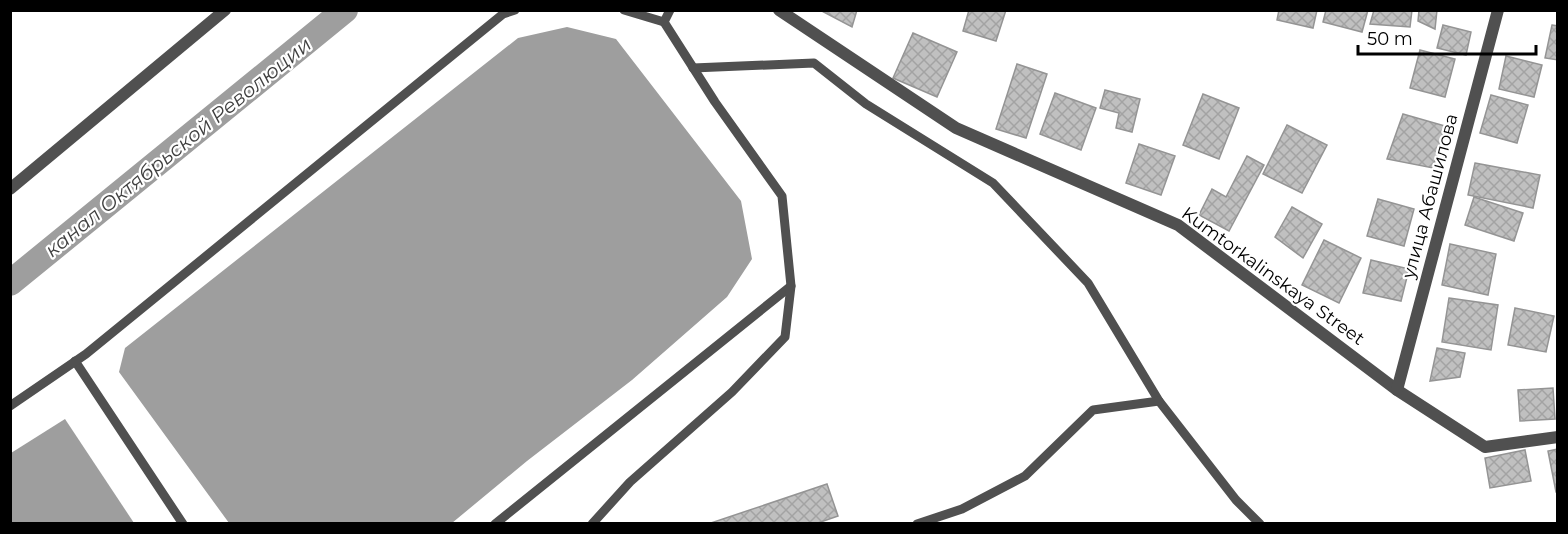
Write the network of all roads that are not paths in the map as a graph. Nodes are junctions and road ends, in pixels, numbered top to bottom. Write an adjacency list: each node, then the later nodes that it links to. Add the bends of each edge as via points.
1 (225, 10): 9 (street)
2 (515, 10): 11 (lane, via 503,14)
3 (624, 10): 7 (lane)
4 (670, 10): 7 (lane)
5 (779, 10): 12 (street, Kumtorkalinskaya Street, via 956,128 1178,225)
6 (1498, 10): 12 (street, улица Абашилова)
7 (664, 22): 8 (lane)
8 (693, 68): 10 (lane, via 782,196); 13 (lane, via 814,63 866,104 993,183 1088,283)
9 (10, 189)
10 (791, 286): 17 (lane); 18 (lane, via 785,337 732,392 630,482)
11 (75, 361): 14 (lane); 16 (lane)
12 (1397, 390): 15 (street, Kumtorkalinskaya Street, via 1485,447)
13 (1159, 401): 19 (lane, via 1093,410 1025,476 962,509); 20 (lane, via 1236,500)
14 (10, 406)
15 (1557, 437)
16 (183, 524)
17 (495, 524)
18 (592, 524)
19 (917, 524)
20 (1260, 524)

